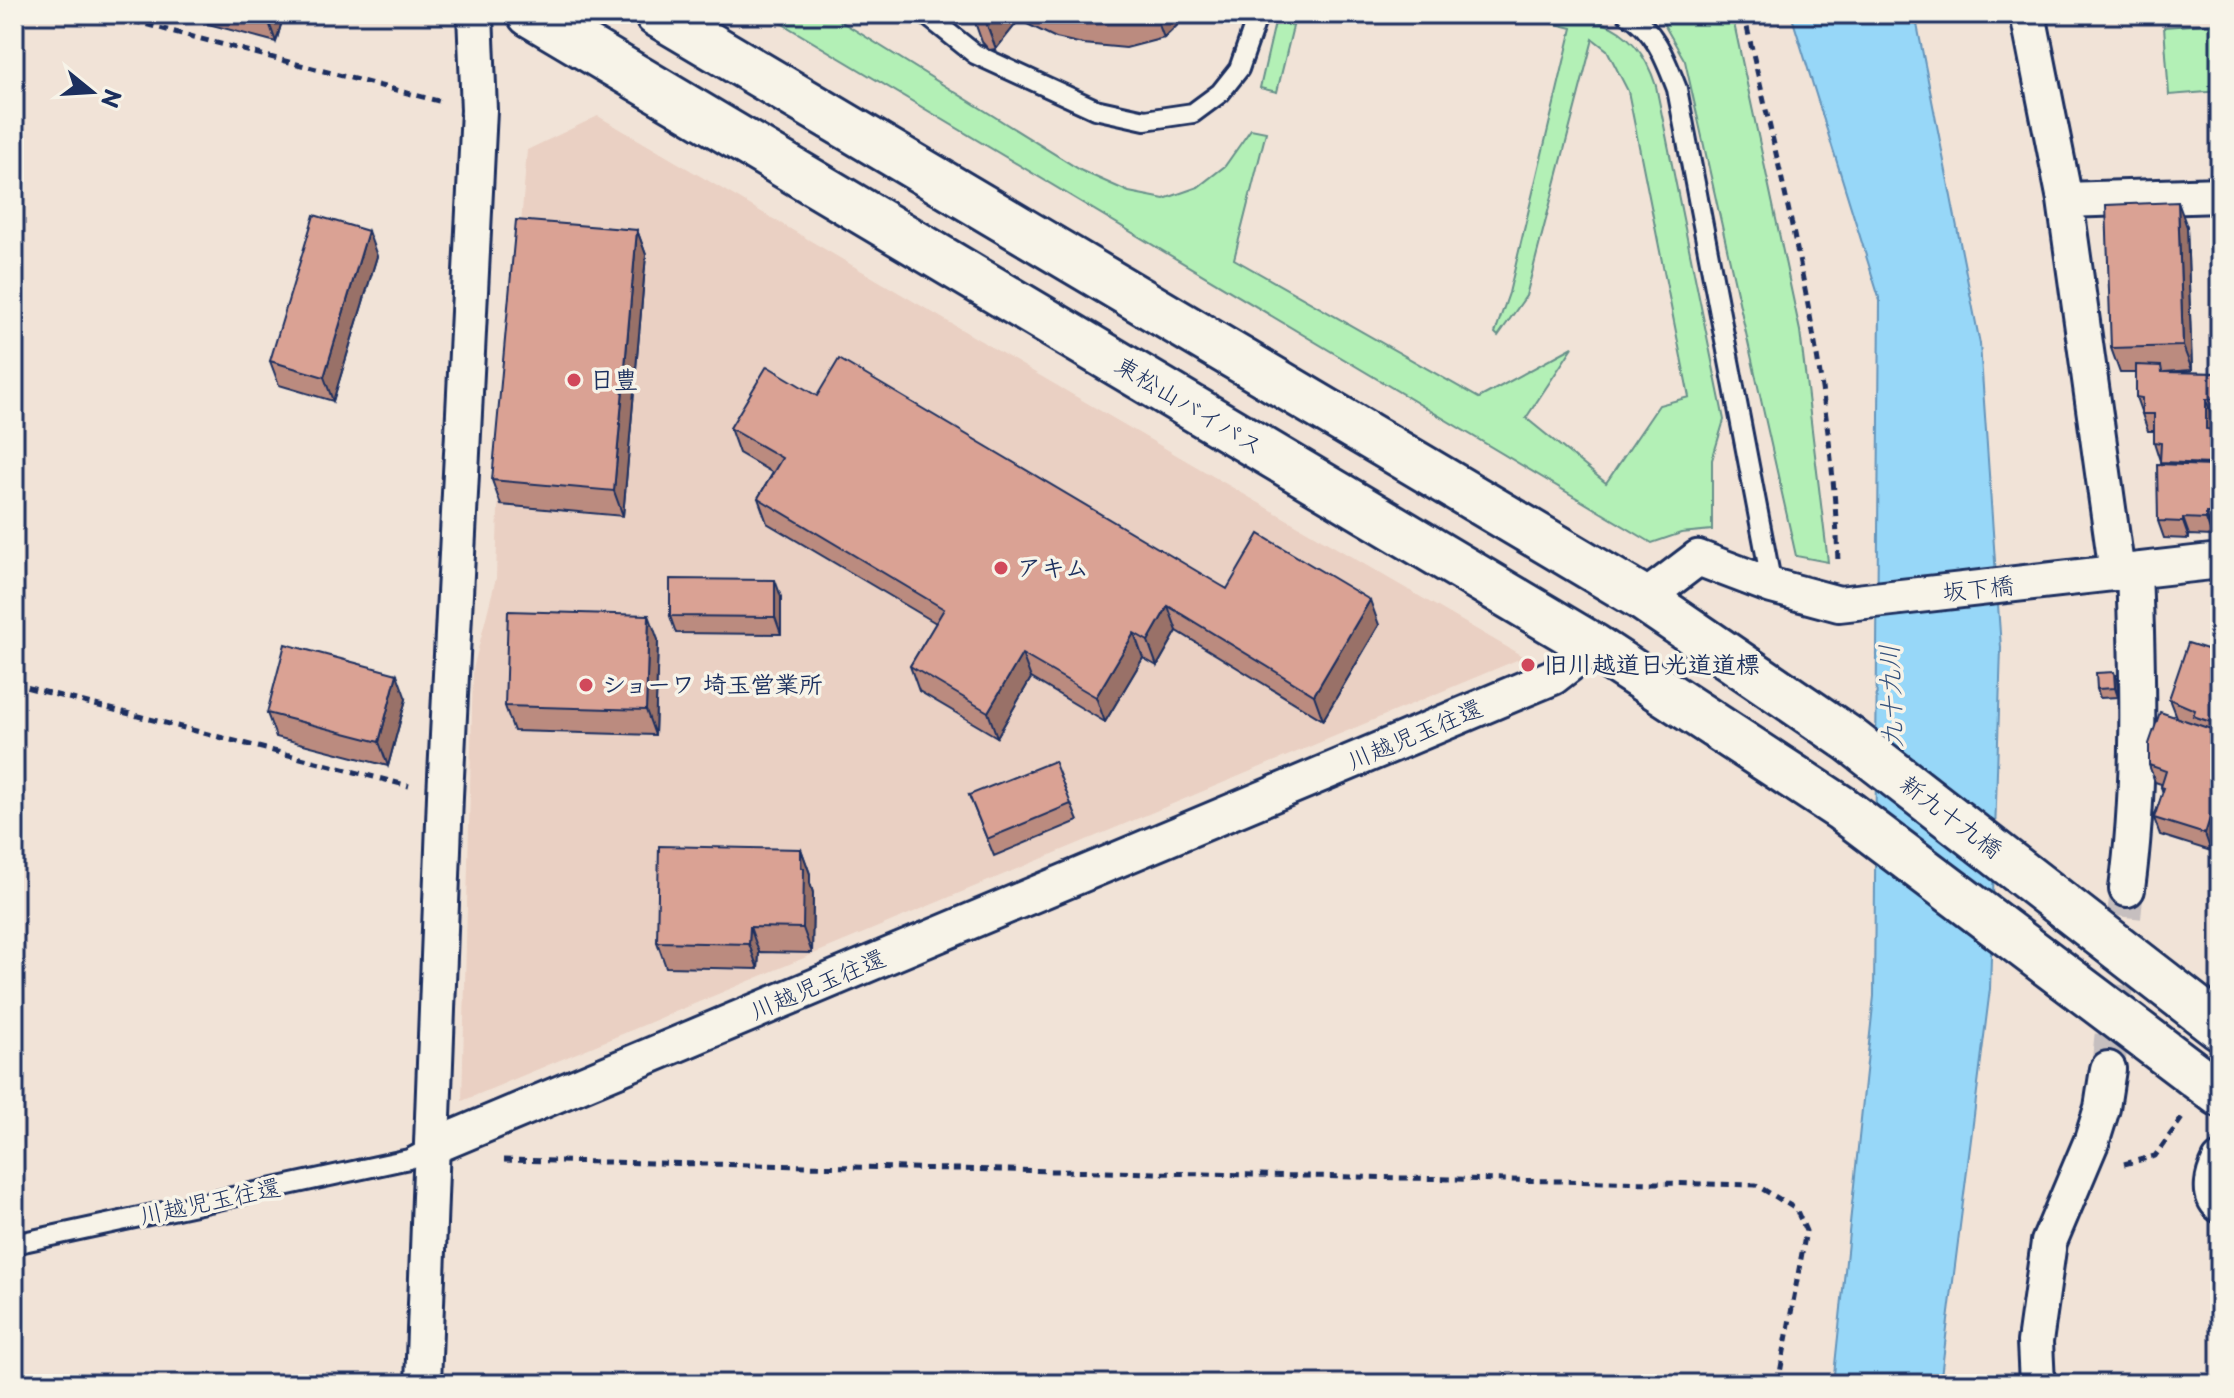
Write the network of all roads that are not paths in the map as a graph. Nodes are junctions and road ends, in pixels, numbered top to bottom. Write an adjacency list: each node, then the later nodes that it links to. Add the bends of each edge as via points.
1 (475, 14): 19 (street, via 479,110)
2 (530, 14): 14 (highway, 東松山バイパス)
3 (657, 14): 13 (highway)
4 (925, 14): 5 (lane, via 975,54 1095,109 1145,120 1193,113 1220,93 1239,69)
5 (1258, 14)
6 (1627, 14): 12 (lane, via 1661,49 1677,89)
7 (2028, 14): 9 (street)
8 (2220, 195): 9 (street)
9 (2065, 200): 11 (street)
10 (2220, 561): 11 (street, 坂下橋)
11 (2126, 572): 12 (street, 坂下橋); 15 (street, via 2138,665 2135,817)
12 (1772, 586): 13 (street, via 1698,558)
13 (1656, 590): 16 (highway, 新九十九橋)
14 (1593, 646): 18 (highway, 東松山バイパス, via 1841,808 2048,960); 19 (street, 川越児玉往還, via 1553,677)
15 (2127, 889)
16 (2220, 1027)
17 (2108, 1069): 24 (street, via 2102,1108 2049,1242 2035,1342)
18 (2205, 1100)
19 (432, 1147): 22 (lane, 川越児玉往還, via 409,1159); 23 (street)
20 (2220, 1161): 21 (street, via 2212,1185)
21 (2220, 1205)
22 (14, 1244)
23 (423, 1384)
24 (2037, 1384)

